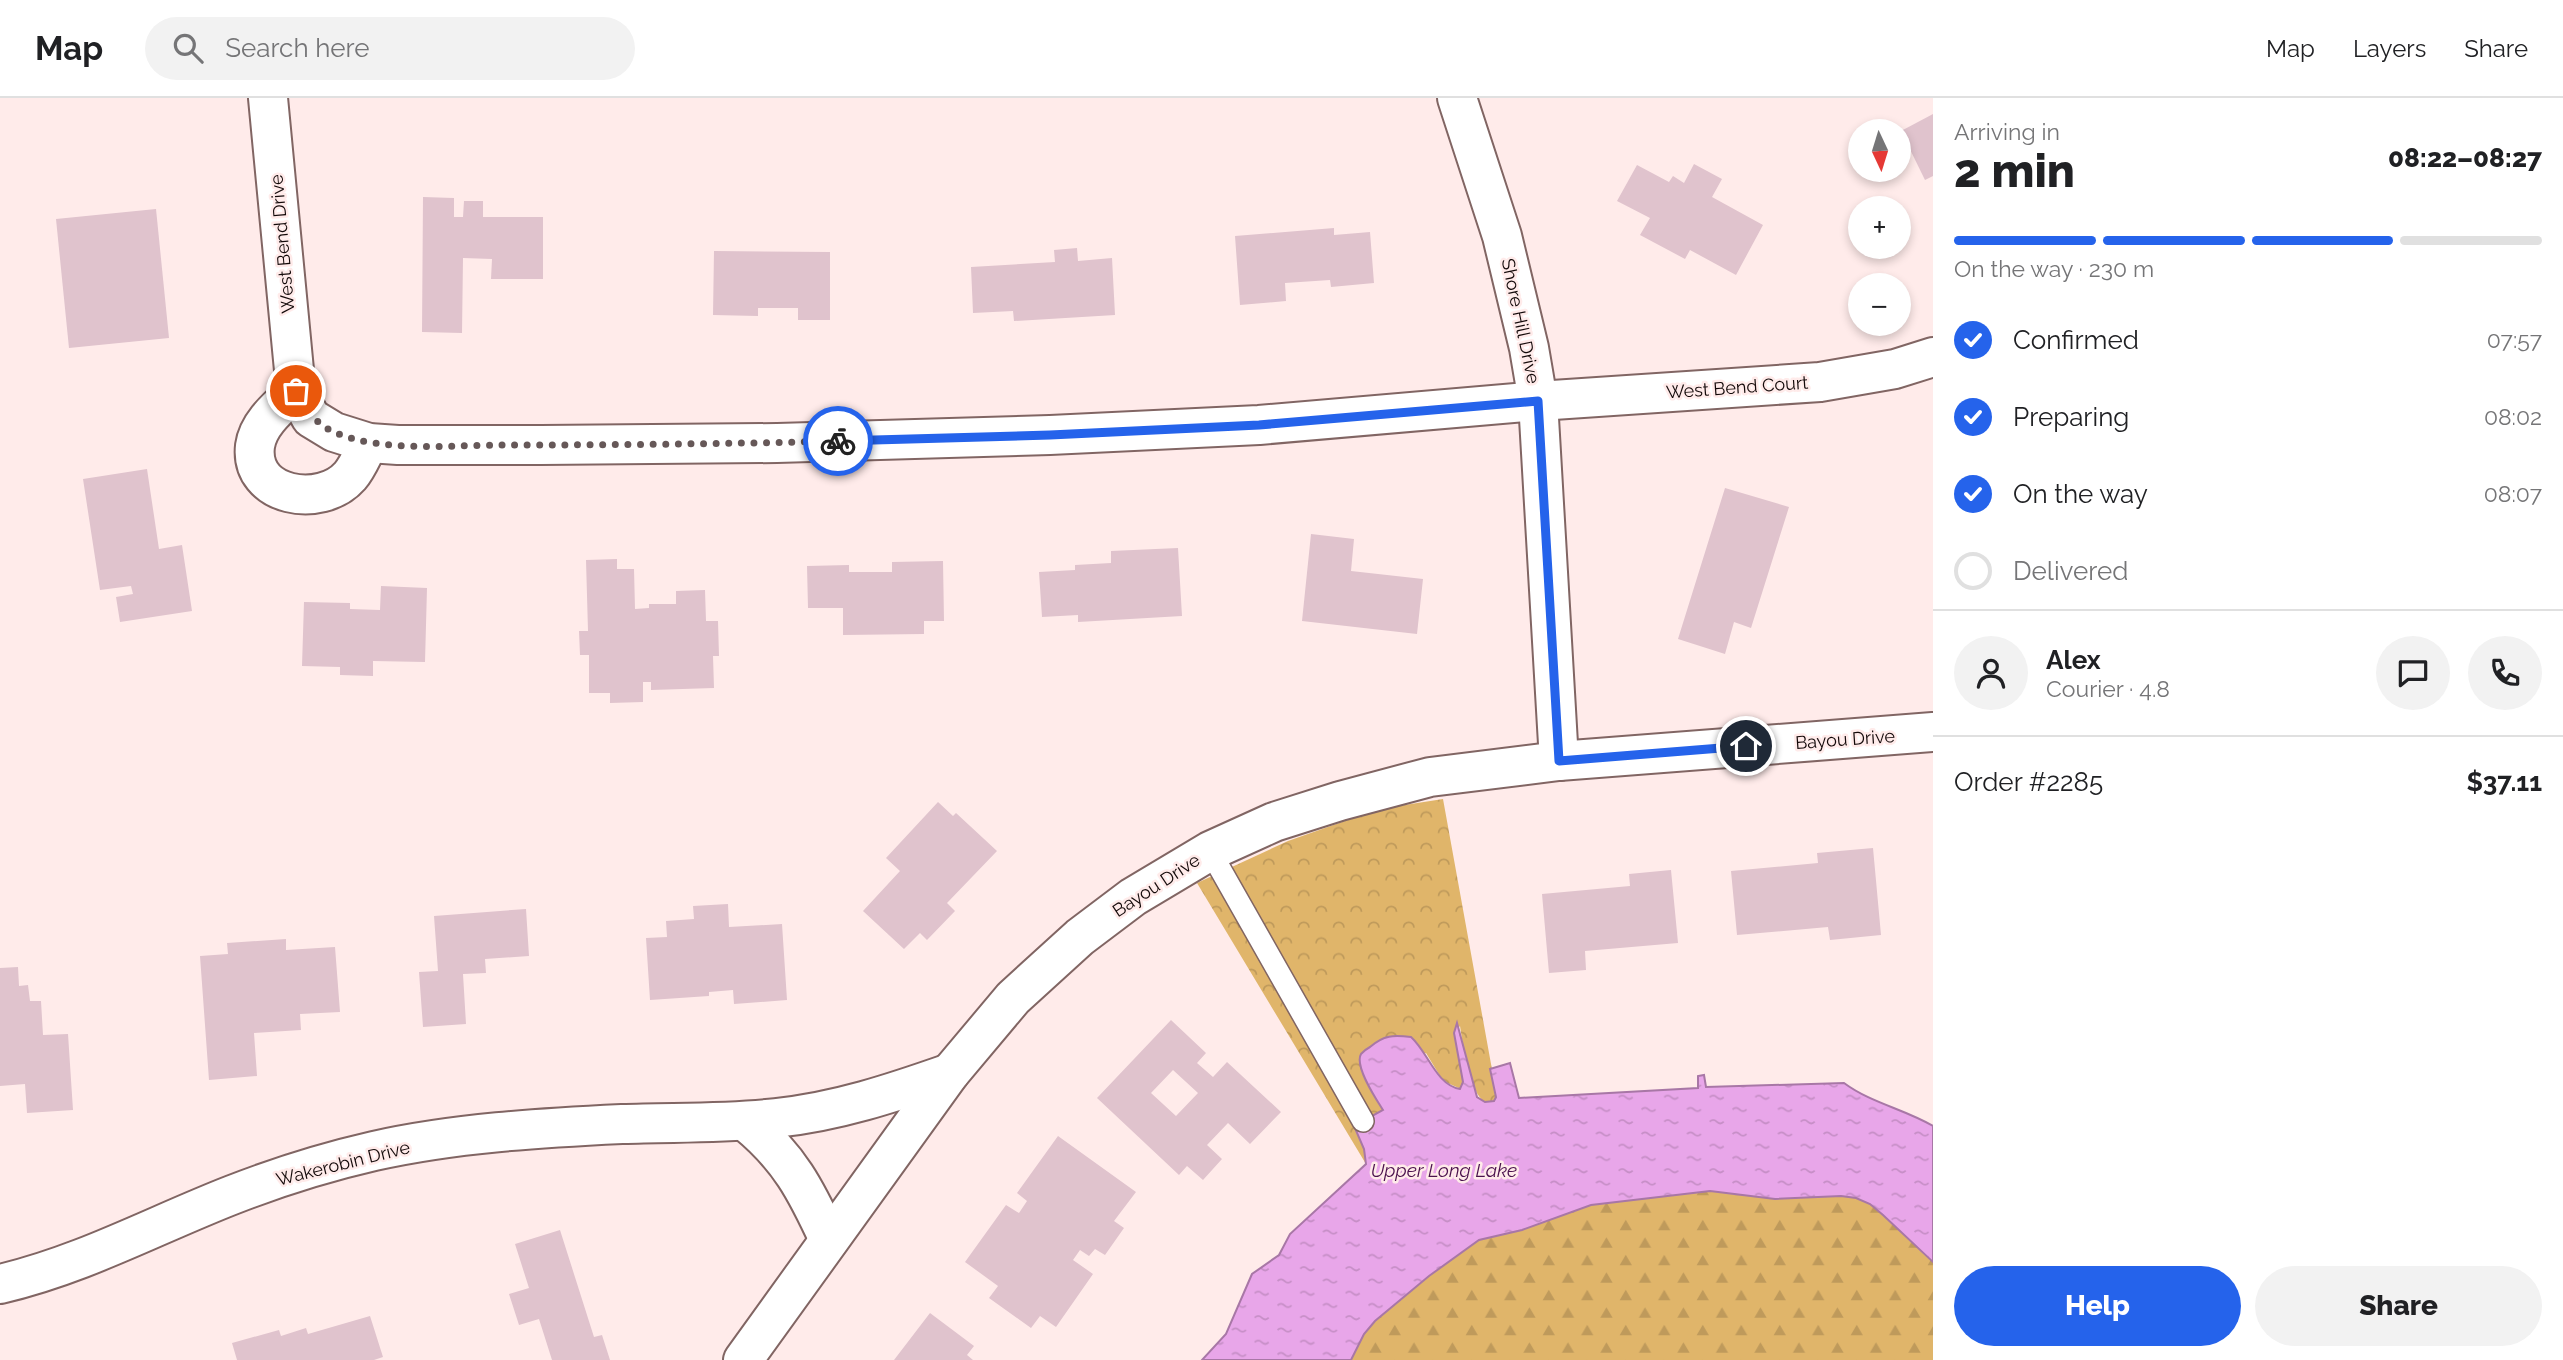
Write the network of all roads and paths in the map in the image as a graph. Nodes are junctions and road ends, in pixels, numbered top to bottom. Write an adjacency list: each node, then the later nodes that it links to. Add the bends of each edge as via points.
1 (268, 98): 4 (street, West Bend Drive)
2 (1457, 98): 5 (street, Shore Hill Drive, via 1502,236)
3 (1933, 357): 5 (street, West Bend Court, via 1821,382)
4 (296, 391): 6 (street, West Bend Drive, via 311,418 334,432); 6 (street, via 272,414 255,445 256,462 278,488 293,496 319,495 334,488 350,476)
5 (1538, 401): 6 (street, West Bend Drive, via 1259,425 1050,435 750,443); 8 (street, Shore Hill Drive)
6 (369, 443)
7 (1933, 732): 8 (street, Bayou Drive)
8 (1559, 761): 9 (street, Bayou Drive, via 1430,777 1275,822)
9 (1210, 851): 10 (street, Bayou Drive, via 1133,897 1080,937 1013,998); 11 (lane)
10 (950, 1073): 12 (street, Wakerobin Drive, via 844,1107); 13 (street, Bayou Drive)
11 (1363, 1121)
12 (746, 1122): 13 (street, via 785,1159); 14 (street, Wakerobin Drive, via 519,1131 375,1151 258,1186 97,1253)
13 (829, 1240): 15 (street, Bayou Drive)
14 (0, 1284)
15 (743, 1360)

